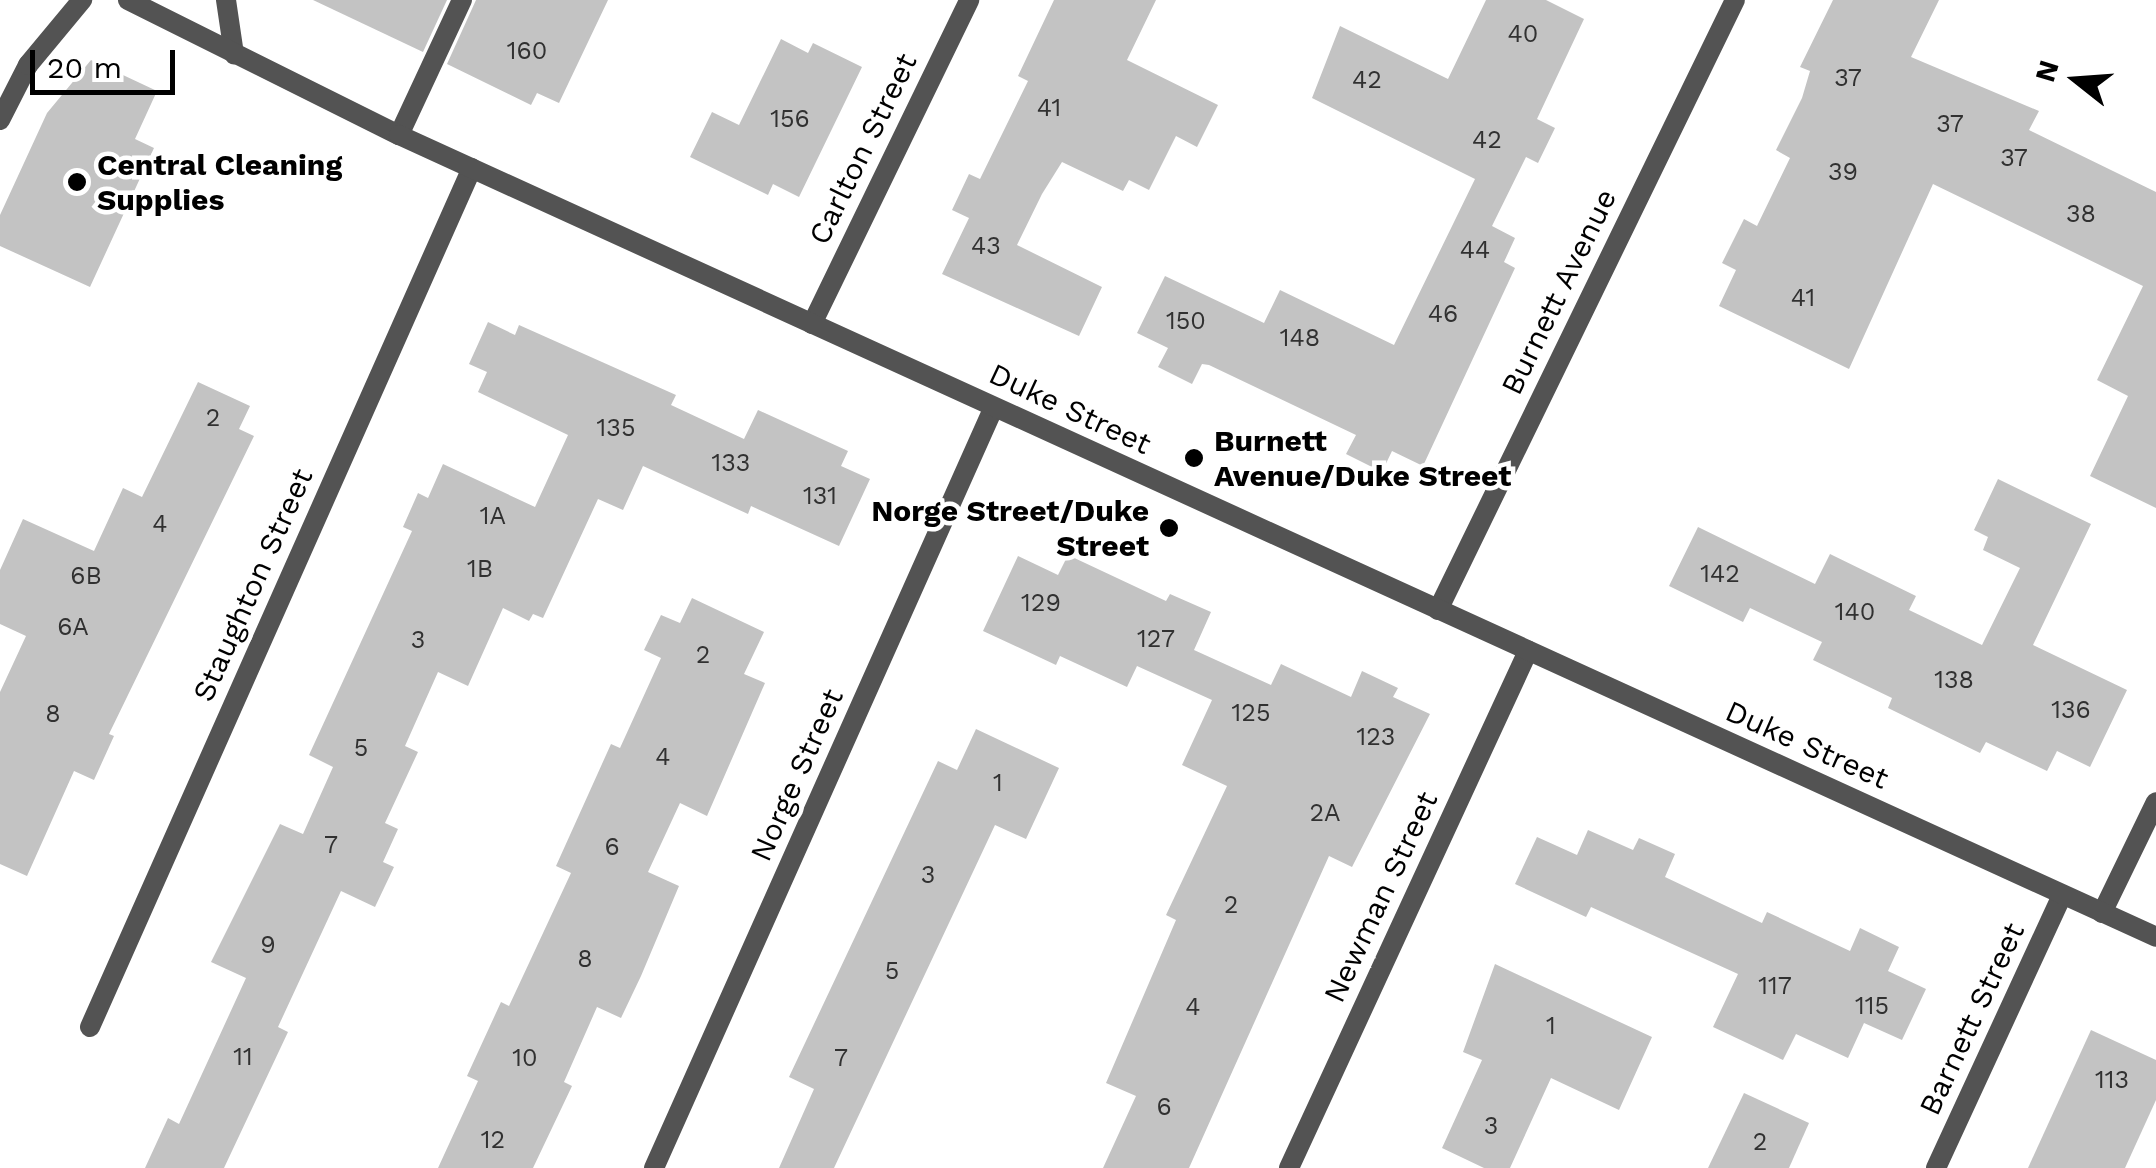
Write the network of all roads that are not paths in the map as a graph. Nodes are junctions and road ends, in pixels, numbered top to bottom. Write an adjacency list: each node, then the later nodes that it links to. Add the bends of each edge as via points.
1 (82, 0): 8 (street, via 28,65)
2 (128, 0): 7 (street, Duke Street)
3 (226, 0): 7 (street)
4 (462, 0): 9 (street)
5 (969, 0): 11 (street, Carlton Street)
6 (1734, 0): 13 (street, Burnett Avenue)
7 (234, 54): 9 (street, Duke Street)
8 (0, 120)
9 (398, 135): 10 (street, Duke Street)
10 (472, 168): 11 (street, Duke Street); 19 (street, Staughton Street)
11 (812, 324): 12 (street, Duke Street)
12 (994, 407): 13 (street, Duke Street); 20 (street, Norge Street)
13 (1438, 610): 14 (street, Duke Street)
14 (1528, 651): 16 (street, Duke Street); 21 (street, Newman Street)
15 (2156, 802): 17 (street)
16 (2062, 894): 17 (street, Duke Street); 22 (street, Barnett Street)
17 (2102, 913): 18 (street, Duke Street)
18 (2156, 938)
19 (90, 1027)
20 (654, 1168)
21 (1290, 1168)
22 (1936, 1168)

